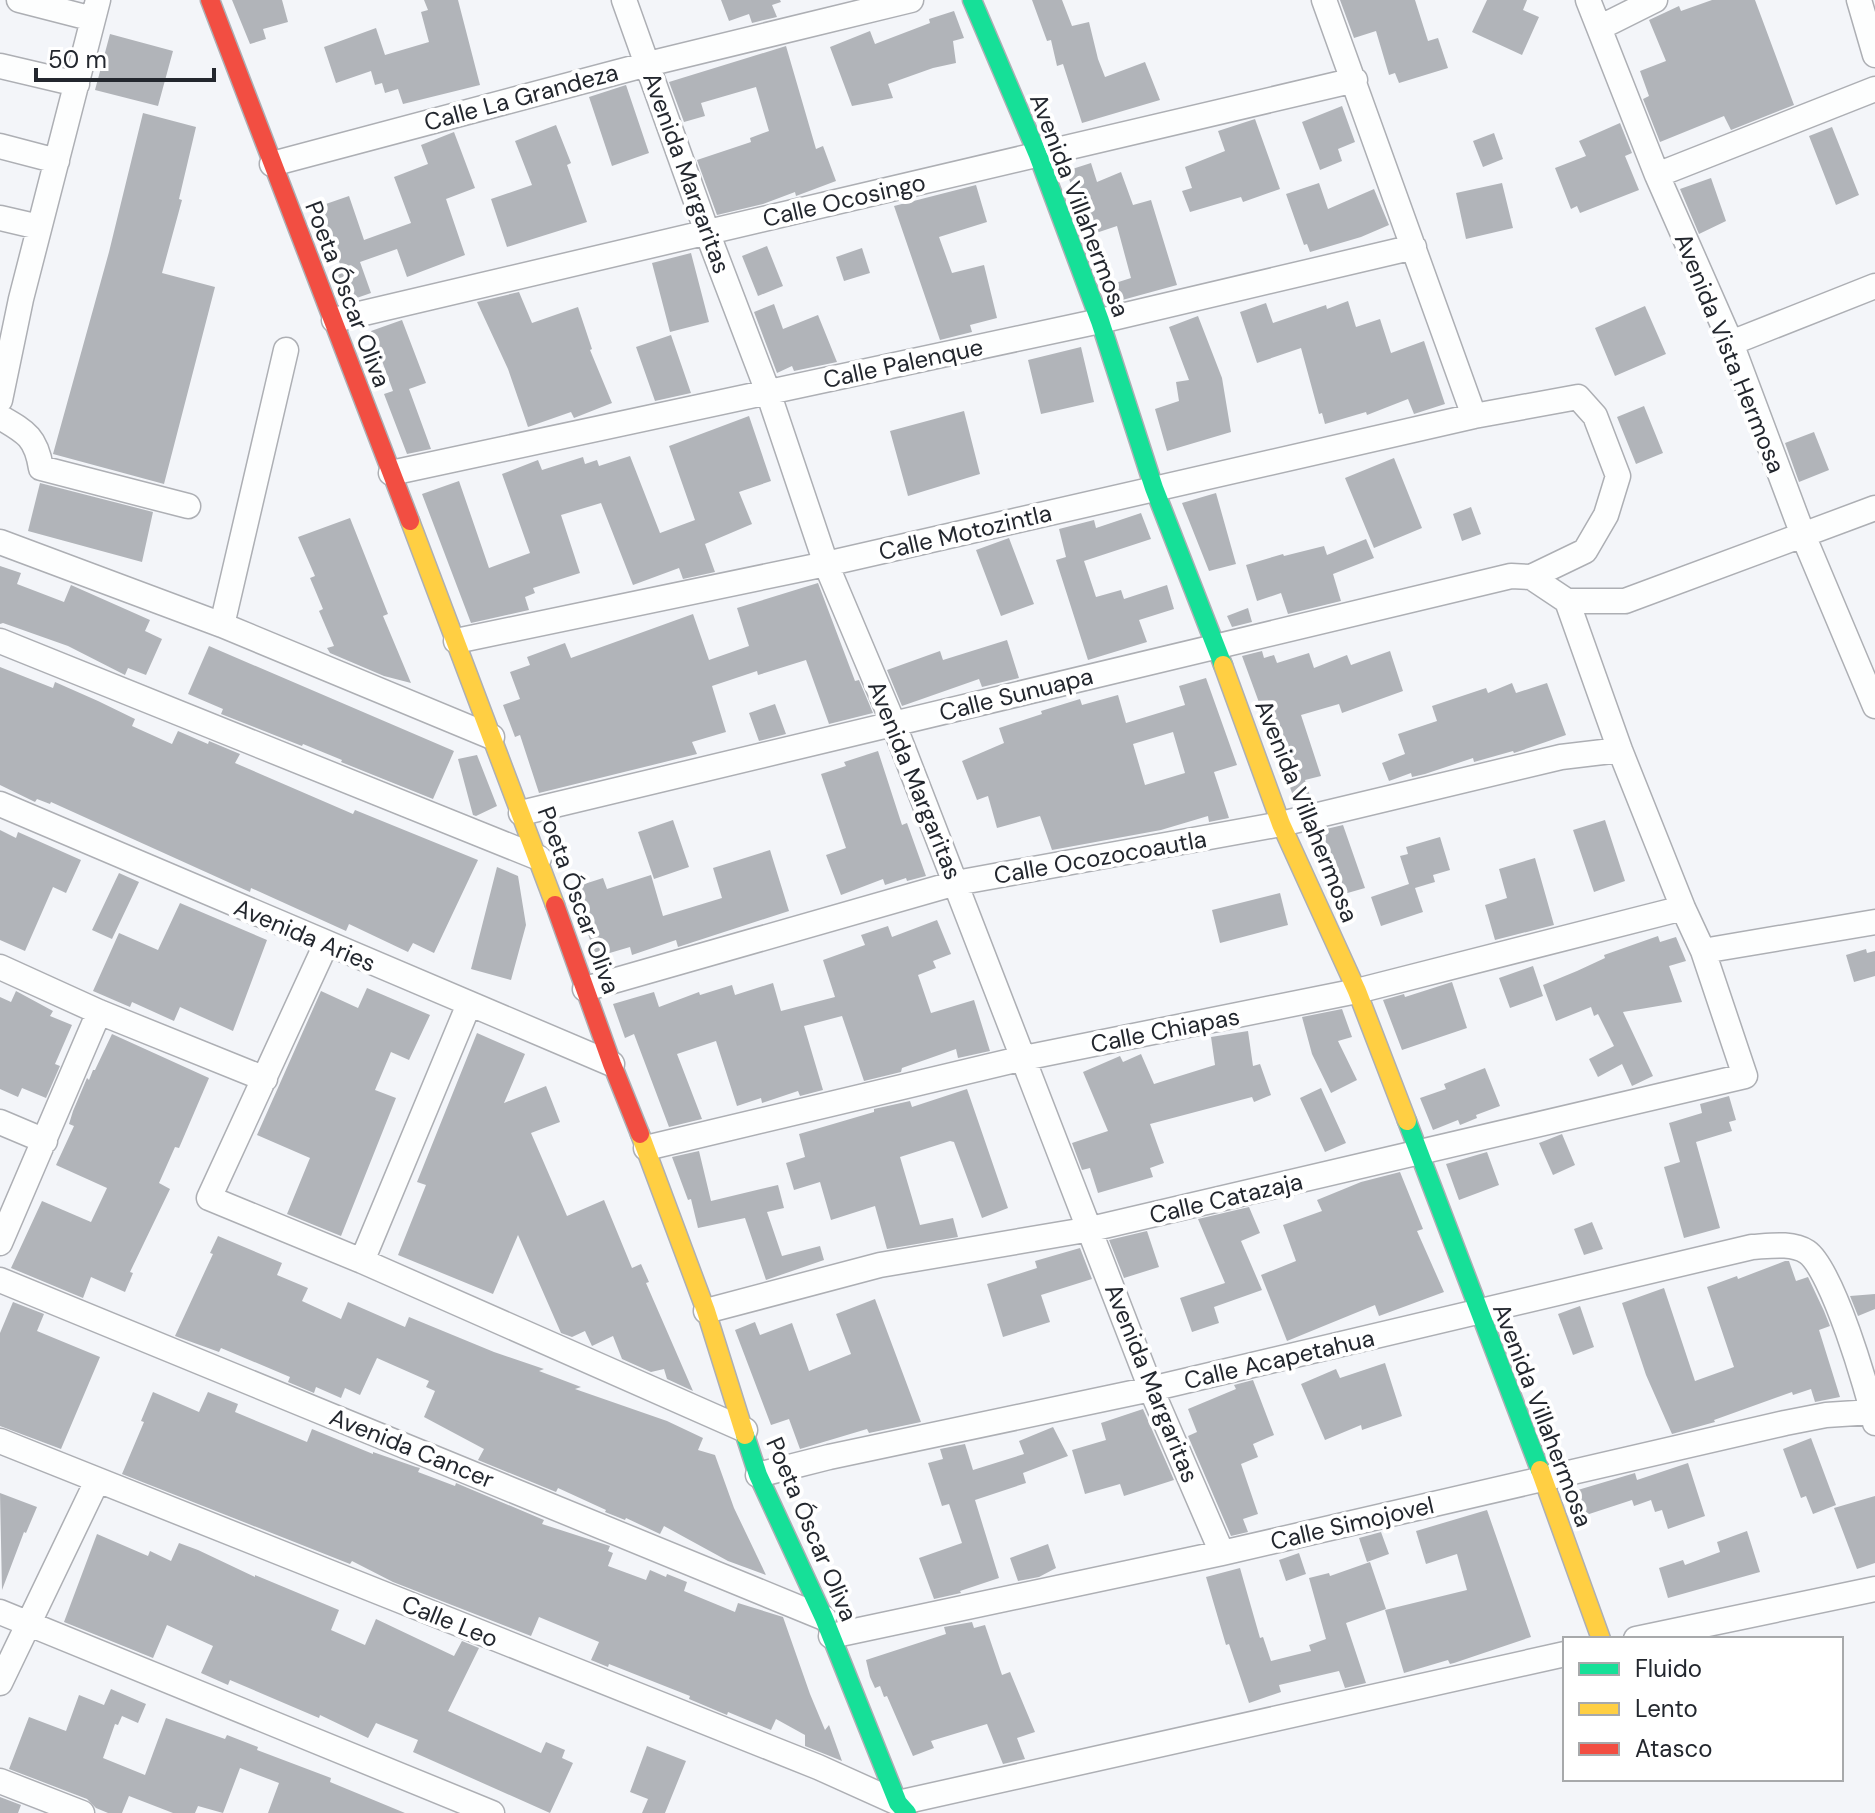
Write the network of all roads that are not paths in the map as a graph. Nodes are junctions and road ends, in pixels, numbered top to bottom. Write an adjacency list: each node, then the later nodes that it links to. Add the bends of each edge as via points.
1 (19, 0): 10 (street)
2 (210, 0): 21 (street, Poeta Óscar Oliva)
3 (624, 0): 13 (street, Avenida Margaritas)
4 (911, 0): 13 (street, Calle La Grandeza)
5 (972, 0): 19 (street, Avenida Villahermosa)
6 (1324, 0): 15 (street)
7 (1588, 0): 11 (street, Avenida Vista Hermosa)
8 (1655, 0): 11 (street)
9 (1859, 0): 12 (street)
10 (95, 10): 16 (street)
11 (1601, 27): 22 (street, Avenida Vista Hermosa)
12 (1875, 55)
13 (648, 64): 21 (street, Calle La Grandeza); 25 (street, Avenida Margaritas)
14 (0, 66): 16 (street)
15 (1355, 80): 19 (street, Calle Ocosingo); 26 (street)
16 (77, 84): 20 (street)
17 (1875, 89): 22 (street)
18 (0, 146): 20 (street)
19 (1038, 155): 25 (street, Calle Ocosingo); 30 (street, Avenida Villahermosa)
20 (57, 161): 24 (street)
21 (272, 164): 29 (street, Poeta Óscar Oliva)
22 (1657, 175): 31 (street, Avenida Vista Hermosa)
23 (0, 218): 24 (street)
24 (39, 227): 28 (street)
25 (707, 232): 29 (street, Calle Ocosingo); 34 (street, Avenida Margaritas)
26 (1414, 247): 30 (street, Calle Palenque); 36 (street)
27 (1875, 286): 31 (street)
28 (11, 297): 33 (street)
29 (334, 320): 38 (street, Poeta Óscar Oliva)
30 (1100, 321): 34 (street, Calle Palenque); 39 (street, Avenida Villahermosa)
31 (1731, 343): 42 (street, Avenida Vista Hermosa)
32 (286, 350): 47 (street)
33 (3, 365): 35 (street)
34 (768, 392): 38 (street, Calle Palenque); 44 (street, Avenida Margaritas)
35 (0, 400)
36 (1474, 416): 39 (street, Calle Motozintla); 45 (street, Calle Motozintla, via 1578,397 1595,416 1618,476 1606,515 1585,551)
37 (0, 417): 40 (street, via 31,438 41,468)
38 (391, 473): 49 (street, Poeta Óscar Oliva)
39 (1154, 488): 44 (street, Calle Motozintla); 50 (street, Avenida Villahermosa)
40 (188, 506)
41 (1875, 508): 42 (street)
42 (1803, 535): 46 (street, via 1625,601); 51 (street, Avenida Vista Hermosa)
43 (0, 542): 47 (street)
44 (826, 564): 49 (street, Calle Motozintla); 52 (street, Avenida Margaritas)
45 (1521, 577): 46 (street); 50 (street, Calle Sunuapa)
46 (1567, 601): 54 (street)
47 (222, 625): 53 (street)
48 (0, 641): 58 (street)
49 (456, 641): 53 (street, Poeta Óscar Oliva)
50 (1216, 645): 52 (street, Calle Sunuapa); 57 (street, Avenida Villahermosa)
51 (1875, 706)
52 (894, 725): 56 (street, Calle Sunuapa); 59 (street, Avenida Margaritas)
53 (492, 737): 56 (street, Poeta Óscar Oliva)
54 (1620, 750): 57 (street, Calle Ocozocoautla, via 1561,757); 60 (street)
55 (0, 804): 62 (street, Avenida Aries)
56 (521, 813): 58 (street, Poeta Óscar Oliva)
57 (1281, 824): 59 (street, Calle Ocozocoautla); 66 (street, Avenida Villahermosa)
58 (539, 858): 65 (street, Poeta Óscar Oliva)
59 (956, 883): 65 (street, Calle Ocozocoautla); 69 (street, Avenida Margaritas)
60 (1683, 908): 63 (street); 66 (street, Calle Chiapas)
61 (1875, 922): 63 (street)
62 (326, 944): 67 (street, Avenida Aries); 71 (street)
63 (1703, 951): 75 (street, Calle Catazaja, via 1745,1076)
64 (0, 967): 68 (street)
65 (585, 989): 70 (street, Poeta Óscar Oliva)
66 (1357, 991): 69 (street, Calle Chiapas); 75 (street, Avenida Villahermosa)
67 (469, 1004): 70 (street, Avenida Aries); 78 (street)
68 (99, 1012): 71 (street); 73 (street)
69 (1024, 1058): 74 (street, Calle Chiapas); 76 (street, Avenida Margaritas)
70 (612, 1064): 74 (street, Poeta Óscar Oliva)
71 (265, 1079): 78 (street, via 209,1198)
72 (0, 1122): 73 (street)
73 (45, 1141): 77 (street)
74 (646, 1148): 80 (street, Poeta Óscar Oliva)
75 (1419, 1154): 76 (street, Calle Catazaja); 81 (street, Avenida Villahermosa)
76 (1091, 1229): 80 (street, Calle Catazaja, via 880,1265); 82 (street, Avenida Margaritas)
77 (0, 1243)
78 (362, 1261): 84 (street)
79 (0, 1280): 93 (street, Avenida Cancer)
80 (706, 1311): 84 (street, Poeta Óscar Oliva)
81 (1478, 1312): 82 (street, Calle Acapetahua); 83 (street, Calle Acapetahua, via 1752,1247 1794,1246 1809,1253 1843,1315); 87 (street, Avenida Villahermosa)
82 (1151, 1389): 86 (street, Calle Acapetahua); 89 (street, Avenida Margaritas)
83 (1874, 1418): 87 (street, Calle Simojovel, via 1826,1415)
84 (745, 1430): 86 (street, Poeta Óscar Oliva)
85 (0, 1441): 88 (street, Calle Leo)
86 (758, 1475): 93 (street, Poeta Óscar Oliva)
87 (1543, 1478): 89 (street, Calle Simojovel); 94 (street, Avenida Villahermosa)
88 (97, 1481): 92 (street); 99 (street, Calle Leo, via 818,1767)
89 (1222, 1553): 93 (street, Calle Simojovel)
90 (1875, 1589): 95 (street)
91 (0, 1612): 92 (street)
92 (28, 1623): 97 (street); 101 (street)
93 (827, 1627): 99 (street, Poeta Óscar Oliva)
94 (1600, 1637)
95 (1646, 1637)
96 (1563, 1654): 99 (street)
97 (0, 1683)
98 (0, 1781): 100 (street)
99 (902, 1808)
100 (82, 1813)
101 (492, 1813)

